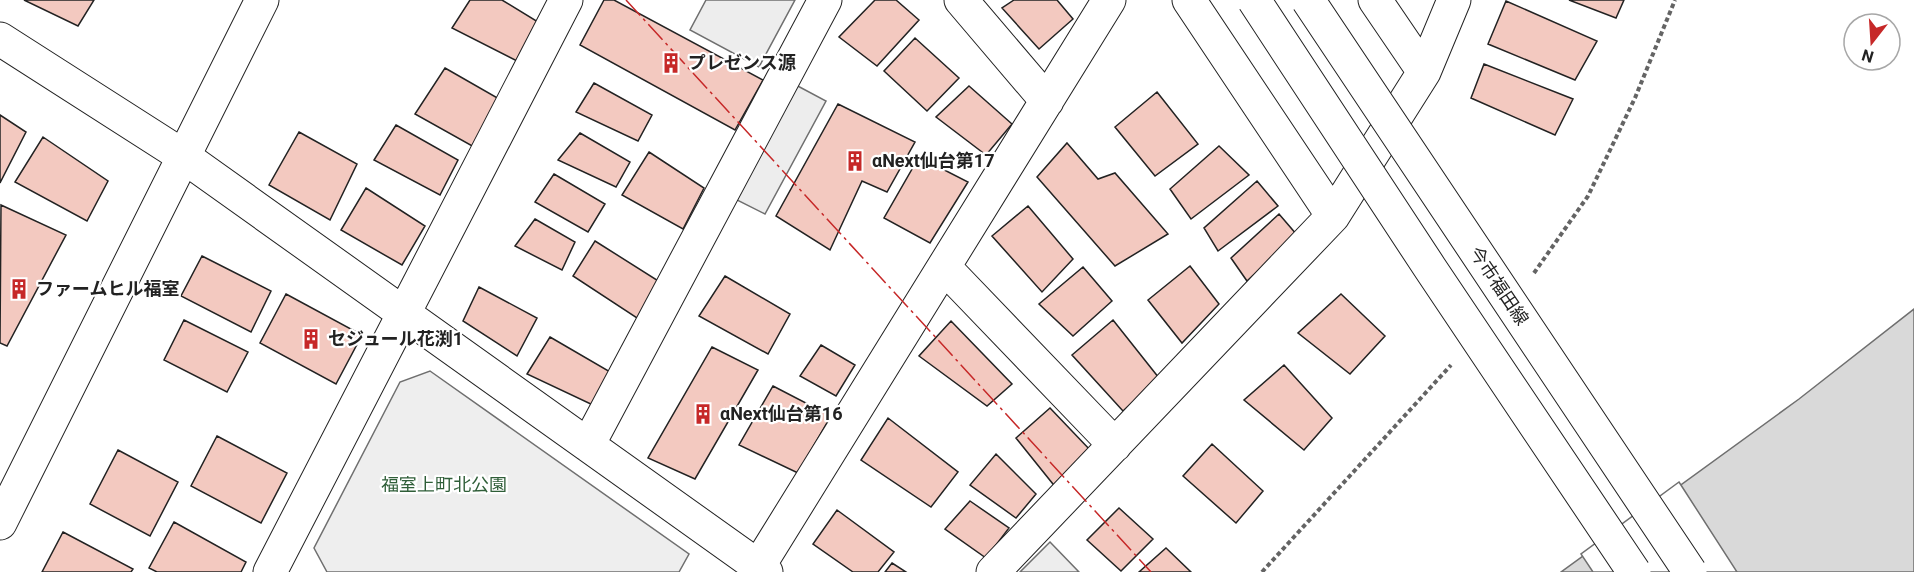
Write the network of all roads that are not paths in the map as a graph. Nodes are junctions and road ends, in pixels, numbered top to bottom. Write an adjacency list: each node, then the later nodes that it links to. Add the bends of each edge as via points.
1 (262, 0): 14 (street)
2 (566, 0): 17 (street)
3 (825, 0): 18 (street)
4 (961, 0): 13 (street)
5 (1109, 0): 13 (street)
6 (1189, 0): 15 (street)
7 (1254, 0): 24 (street, bridge)
8 (1308, 0): 25 (street, 今市福田線, bridge)
9 (1375, 0): 12 (street)
10 (1454, 0): 12 (street)
11 (0, 39): 14 (street)
12 (1424, 72): 15 (street)
13 (1047, 101): 16 (street)
14 (183, 156): 17 (street); 20 (street)
15 (1332, 216): 19 (street)
16 (944, 267): 19 (street); 22 (street)
17 (405, 314): 18 (street); 21 (street)
18 (588, 445): 22 (street)
19 (1115, 445): 23 (street)
20 (0, 524)
21 (278, 569)
22 (762, 569)
23 (993, 572)
24 (1634, 572)
25 (1690, 572)

